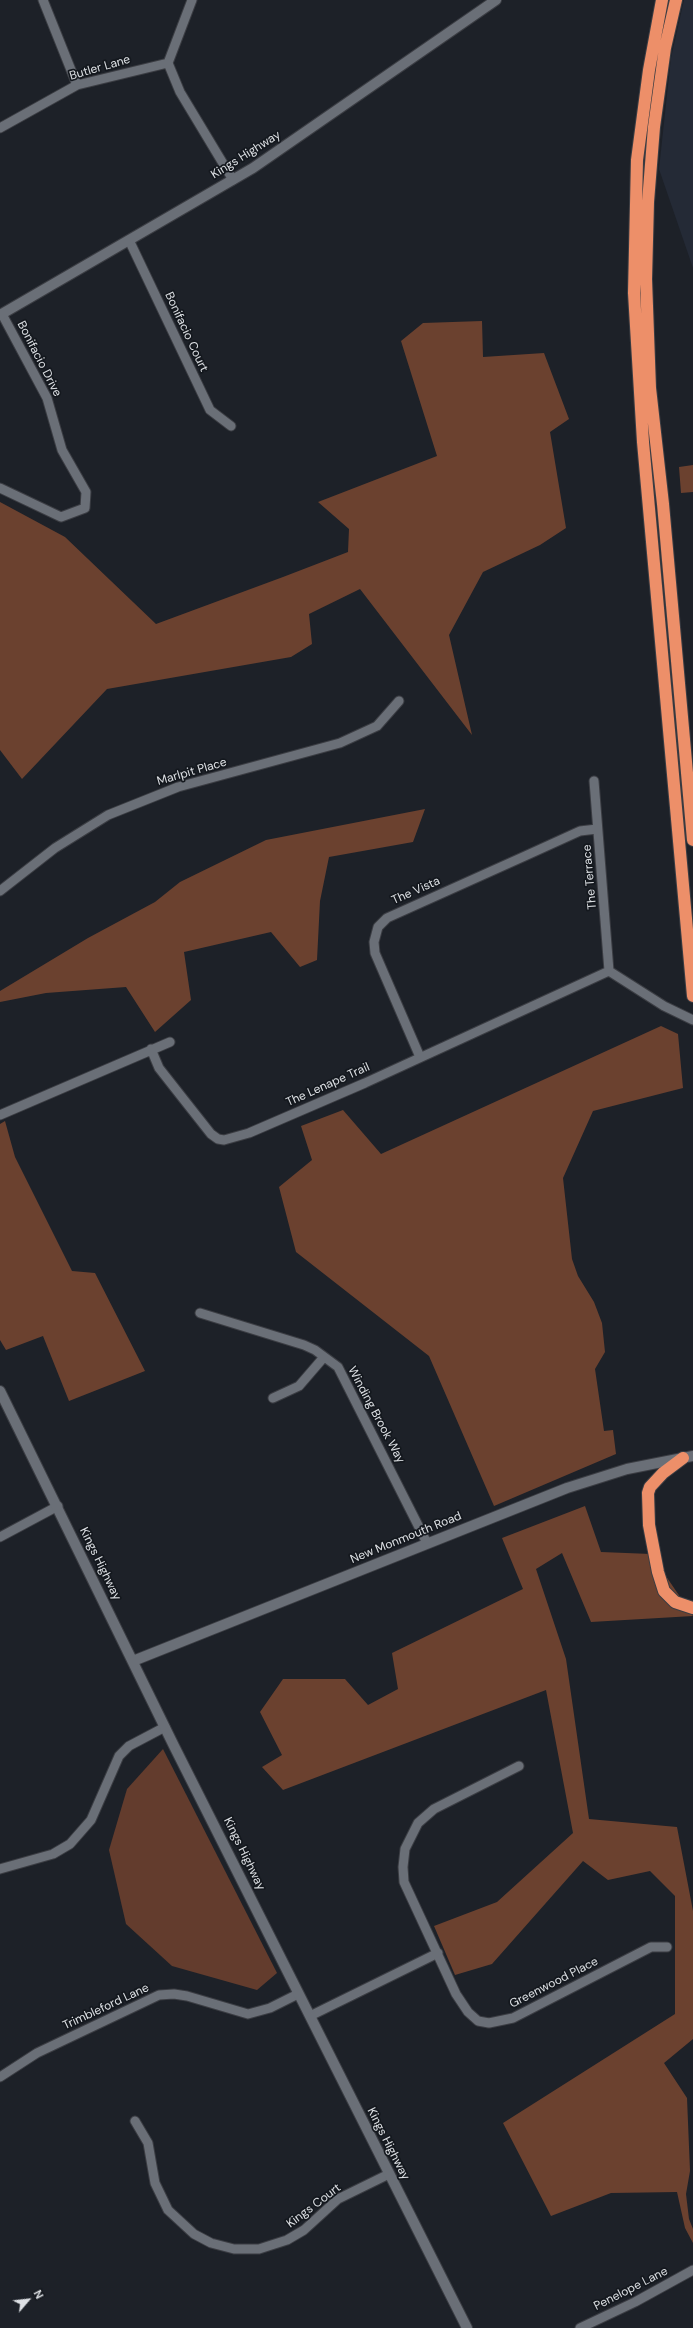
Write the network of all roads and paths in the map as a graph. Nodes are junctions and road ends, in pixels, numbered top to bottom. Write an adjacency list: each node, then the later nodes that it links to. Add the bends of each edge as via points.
1 (43, 0): 7 (street)
2 (192, 0): 6 (street)
3 (496, 0): 9 (street, Kings Highway, via 276,153)
4 (662, 0): 20 (highway, via 648,76 637,160 634,293 643,442)
5 (676, 0): 17 (highway, via 665,48 654,127 648,202 646,279 651,395)
6 (168, 62): 7 (street, Butler Lane); 9 (street, via 180,92)
7 (77, 85): 8 (street, Butler Lane)
8 (0, 128)
9 (233, 180): 10 (street, Kings Highway)
10 (129, 240): 11 (street, Kings Highway); 12 (street, Bonifacio Court, via 210,410)
11 (1, 314): 13 (street, Bonifacio Drive, via 47,398 62,450 86,492 85,508 61,517)
12 (231, 426)
13 (0, 488)
14 (399, 701): 18 (street, Marlpit Place, via 377,726 340,743 178,787 108,815 55,848)
15 (594, 781): 16 (street, The Terrace)
16 (597, 829): 19 (street, The Terrace); 24 (street, The Vista, via 580,831 524,856 387,918 378,927 374,942 375,953)
17 (693, 840)
18 (0, 891)
19 (609, 971): 21 (street, via 664,1006); 24 (street, The Lenape Trail)
20 (693, 996)
21 (693, 1020)
22 (170, 1042): 23 (street)
23 (152, 1049): 24 (street, The Lenape Trail, via 159,1068 218,1140 249,1132); 25 (street)
24 (420, 1057)
25 (0, 1115)
26 (200, 1312): 27 (street, Winding Brook Way, via 304,1345)
27 (324, 1357): 29 (street, via 299,1386); 33 (street, Winding Brook Way, via 344,1375)
28 (1, 1393): 31 (street, Kings Highway)
29 (273, 1398)
30 (688, 1457): 33 (street, New Monmouth Road, via 602,1476); 34 (highway, via 663,1473 650,1487 649,1525 664,1591 675,1602)
31 (58, 1506): 32 (street); 35 (street, Kings Highway)
32 (0, 1537)
33 (427, 1543): 35 (street, New Monmouth Road)
34 (693, 1608)
35 (133, 1661): 36 (street, Kings Highway)
36 (165, 1727): 38 (street, via 129,1746 119,1756 91,1820 70,1844 54,1854); 41 (street, Kings Highway)
37 (519, 1766): 40 (street, Greenwood Place, via 434,1809 418,1823 408,1842 403,1878 412,1902)
38 (0, 1869)
39 (667, 1947): 40 (street, Greenwood Place, via 651,1947 513,2018 490,2023 478,2021 468,2012 456,1994)
40 (438, 1952): 42 (street)
41 (298, 1994): 42 (street, Kings Highway); 43 (street, Trimbleford Lane, via 270,2008 248,2014 187,1996 159,1995 37,2053)
42 (310, 2016): 45 (street, Kings Highway)
43 (0, 2077)
44 (135, 2121): 45 (street, Kings Court, via 148,2143 155,2183 168,2210 194,2234 211,2243 234,2249 260,2249 287,2240 304,2230 338,2199)
45 (389, 2174): 47 (street, Kings Highway)
46 (693, 2270): 48 (street, Penelope Lane)
47 (467, 2328)
48 (580, 2328)

